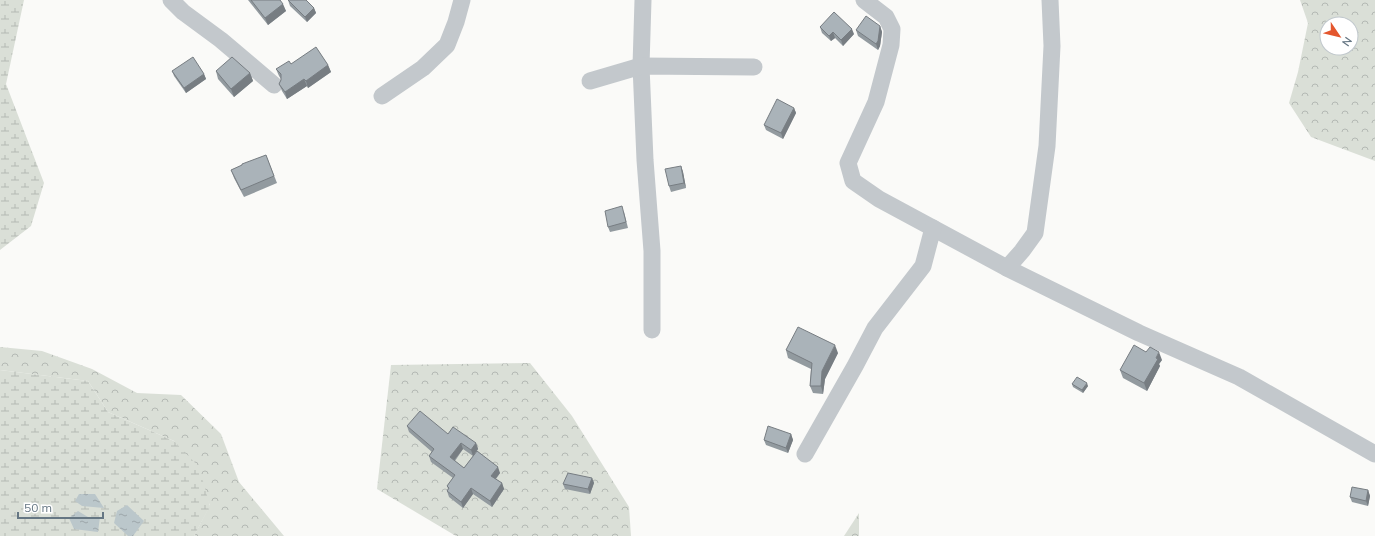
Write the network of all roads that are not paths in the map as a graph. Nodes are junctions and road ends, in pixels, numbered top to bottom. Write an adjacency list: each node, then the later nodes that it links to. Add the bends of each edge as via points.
1 (171, 0): 9 (street)
2 (462, 0): 10 (street, via 447,44 423,68)
3 (643, 0): 6 (street)
4 (864, 0): 11 (street, via 886,17 892,29 891,45 876,102 848,163 853,182)
5 (1050, 0): 12 (street, via 1052,46 1047,146 1035,233)
6 (641, 66): 7 (street); 8 (street); 13 (street, via 652,251)
7 (754, 68)
8 (590, 81)
9 (274, 85)
10 (382, 96)
11 (933, 228): 12 (street); 14 (street, via 923,266 875,328)
12 (1007, 268): 15 (street, via 1139,333 1239,378)
13 (652, 330)
14 (805, 454)
15 (1375, 454)

